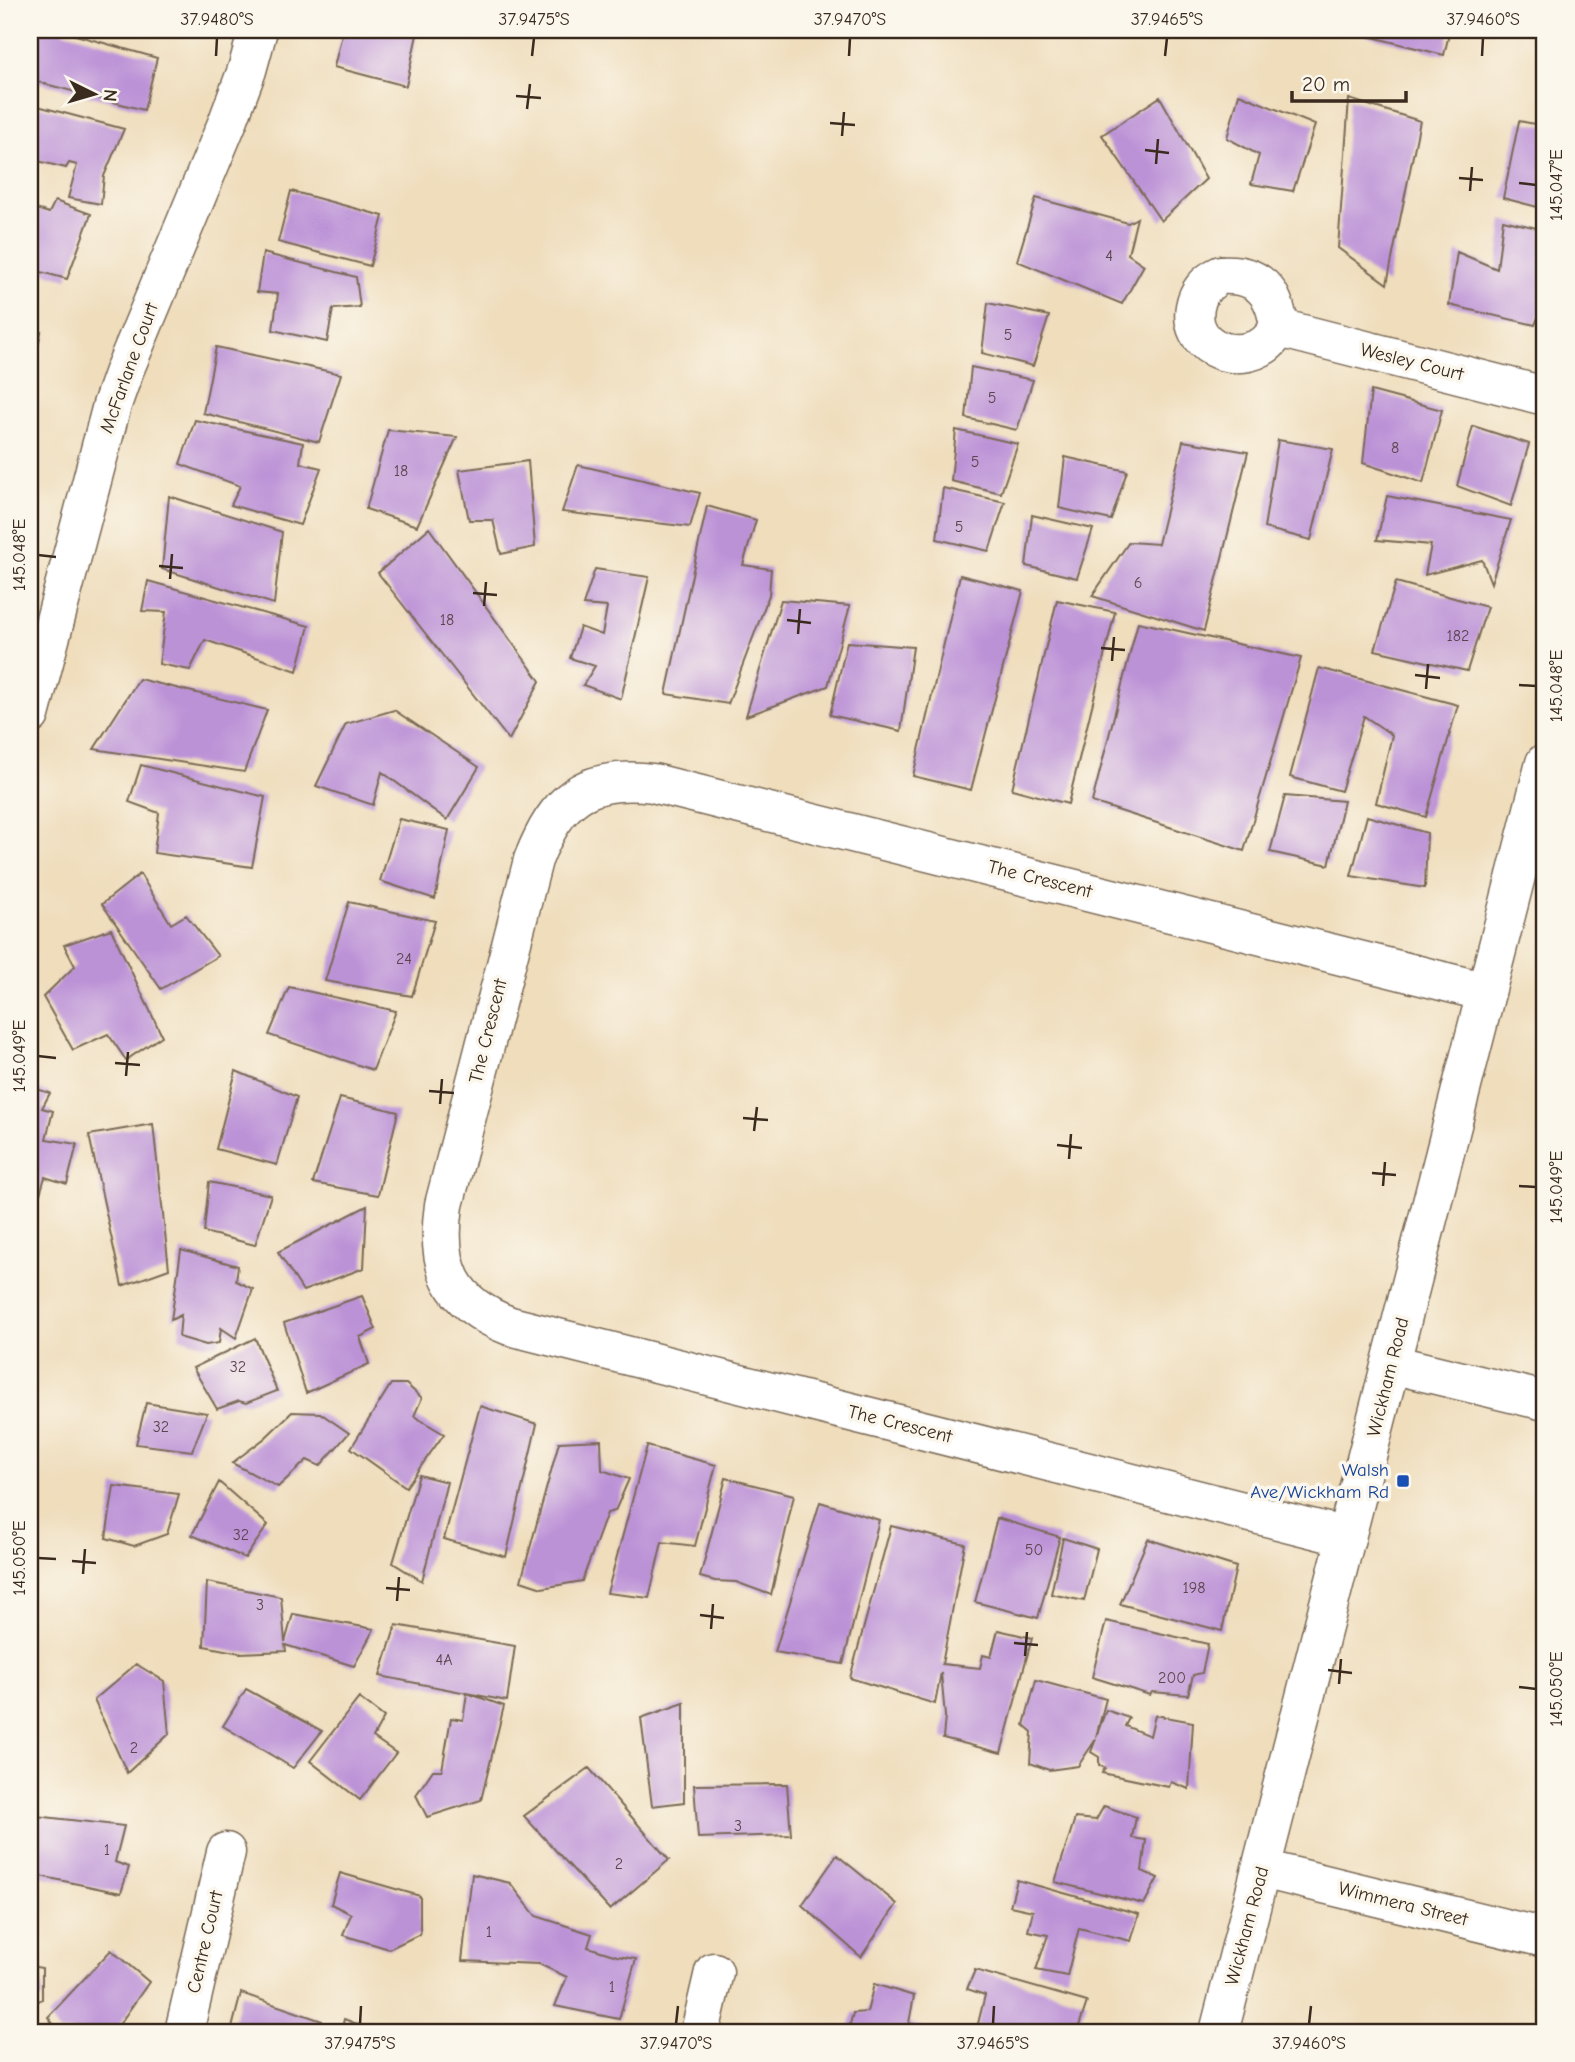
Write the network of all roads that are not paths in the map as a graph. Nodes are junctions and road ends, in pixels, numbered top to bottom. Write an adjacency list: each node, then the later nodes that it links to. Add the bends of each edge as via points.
1 (258, 30): 4 (street, McFarlane Court, via 228,121 112,405)
2 (1279, 328): 3 (street, Wesley Court)
3 (1545, 396)
4 (30, 715)
5 (1545, 763): 6 (street, Wickham Road)
6 (1486, 992): 7 (street, Wickham Road); 9 (street, The Crescent, via 653,783 606,783 584,789 565,806 548,824 533,860 447,1191 440,1230 448,1273 457,1292 489,1318)
7 (1391, 1364): 8 (street); 9 (street, Wickham Road)
8 (1545, 1401)
9 (1346, 1537): 11 (street, Wickham Road)
10 (226, 1852): 14 (street, Centre Court)
11 (1262, 1869): 12 (street, Wimmera Street); 16 (street, Wickham Road)
12 (1545, 1938)
13 (715, 1972): 15 (street)
14 (184, 2032)
15 (700, 2032)
16 (1219, 2032)

